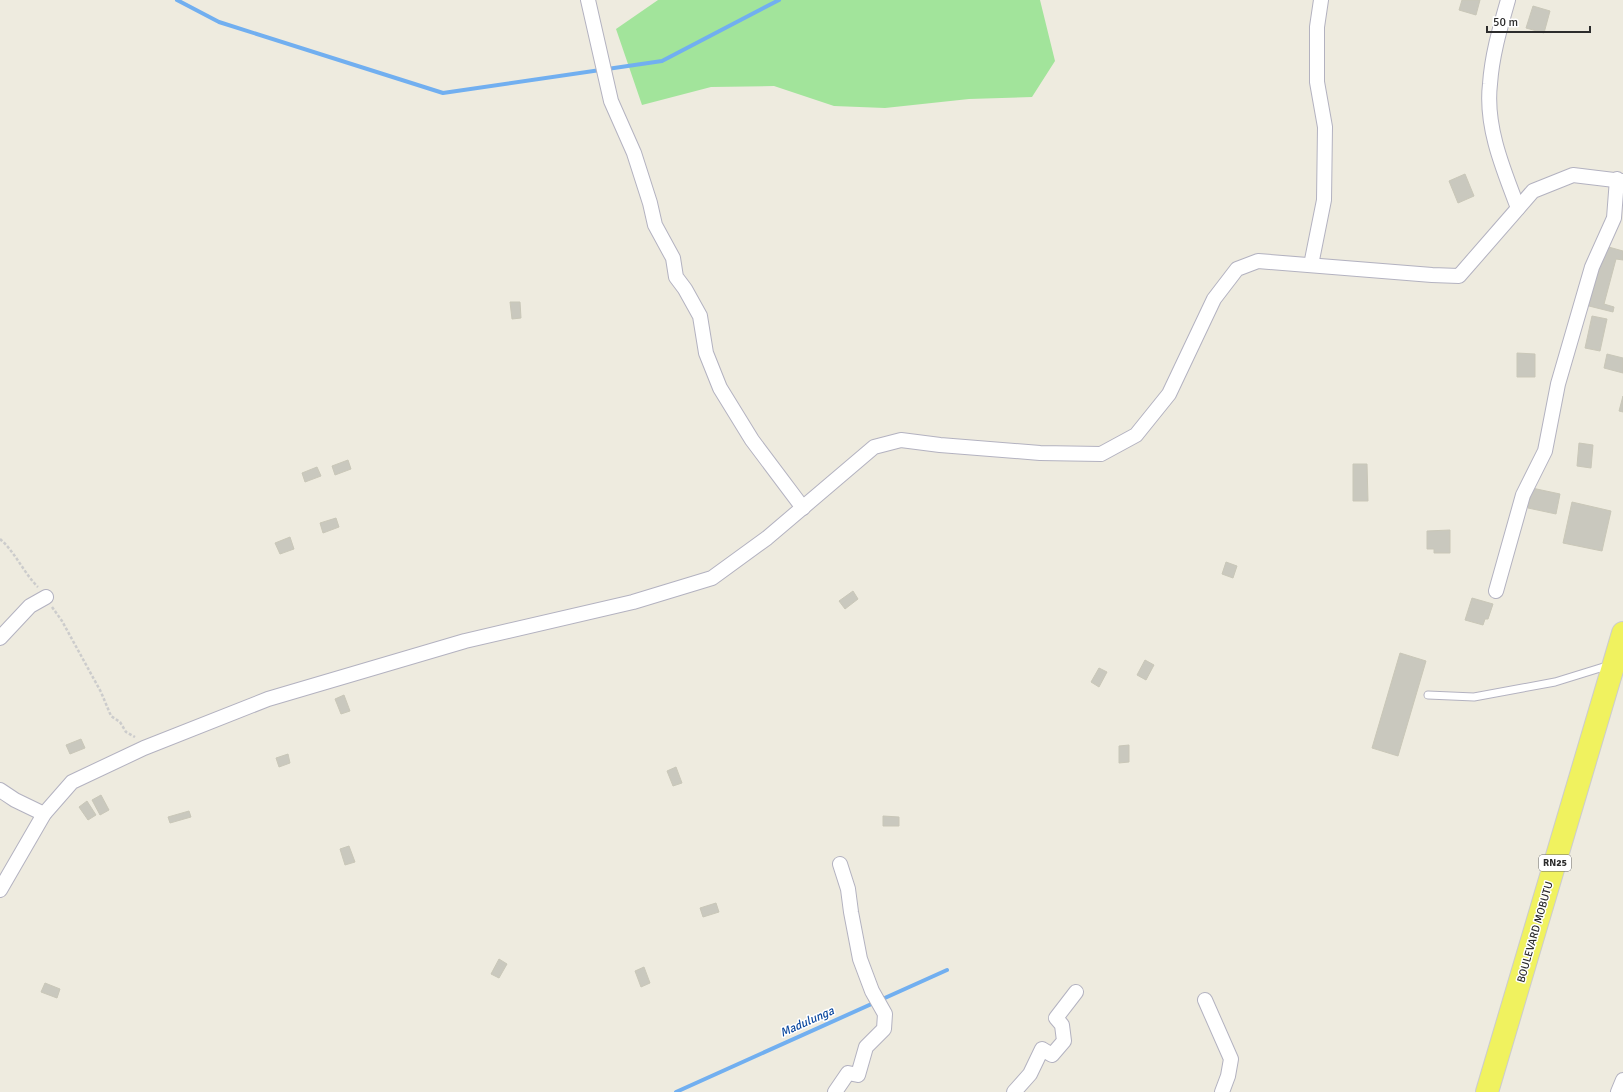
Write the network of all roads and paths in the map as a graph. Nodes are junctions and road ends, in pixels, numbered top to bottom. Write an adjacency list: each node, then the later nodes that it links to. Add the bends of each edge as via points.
1 (588, 0): 7 (street, via 611,101 634,153 655,225 673,258 676,277 700,316 706,353 720,388 752,440)
2 (1321, 0): 6 (street, via 1317,27 1317,82 1324,127 1324,200)
3 (1508, 0): 5 (street, via 1494,50 1489,85 1490,108 1491,123 1503,170)
4 (1620, 180): 5 (street, via 1574,175 1533,191); 9 (street, via 1614,218 1592,267 1558,384 1545,451 1523,495)
5 (1518, 208): 6 (street, via 1459,276)
6 (1311, 265): 7 (street, via 1258,261 1237,269 1214,299 1169,394 1136,435 1101,454 1032,452 901,440 874,447)
7 (802, 508): 15 (street, via 767,538 712,578 633,602 465,641 268,699)
8 (0, 539): 10 (path)
9 (1496, 591)
10 (46, 597): 12 (street, via 30,606); 15 (path, via 101,692 111,716)
11 (1623, 633): 13 (main road, BOULEVARD MOBUTU / RN25)
12 (0, 638)
13 (1614, 663): 14 (lane, via 1555,682 1474,698); 26 (main road, BOULEVARD MOBUTU / RN25)
14 (1428, 695)
15 (144, 748): 17 (street, via 72,782)
16 (0, 790): 17 (street)
17 (44, 814): 19 (street)
18 (840, 864): 23 (street, via 848,889 860,959 872,991 885,1014 884,1029 866,1047 858,1075 848,1073)
19 (0, 890)
20 (1076, 992): 24 (street, via 1056,1018 1062,1025 1064,1041 1052,1054 1042,1049 1030,1074)
21 (1205, 1000): 25 (street, via 1231,1059)
22 (1623, 1080): 27 (street)
23 (835, 1092)
24 (1014, 1092)
25 (1222, 1092)
26 (1487, 1092)
27 (1618, 1092)

